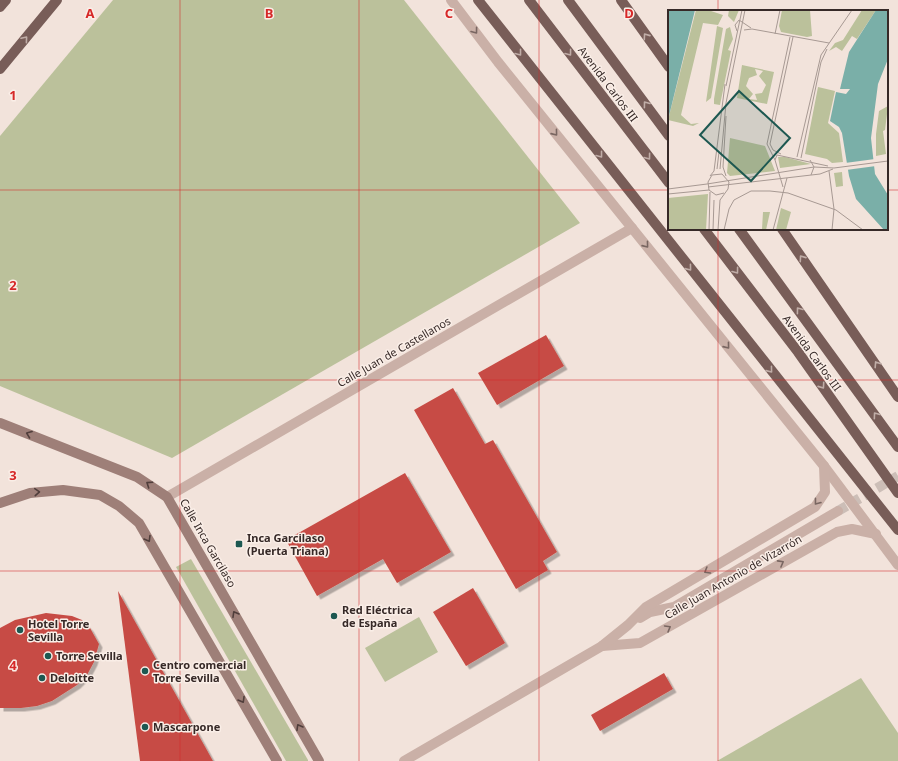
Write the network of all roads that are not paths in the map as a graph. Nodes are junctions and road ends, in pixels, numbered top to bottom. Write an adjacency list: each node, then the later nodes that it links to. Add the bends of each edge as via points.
1 (6, 0): 8 (main road)
2 (57, 0): 10 (main road, one-way to 2)
3 (451, 0): 13 (street, one-way to 13)
4 (478, 0): 25 (main road, one-way to 25)
5 (529, 0): 12 (main road, Avenida Carlos III, one-way to 12)
6 (568, 0): 11 (main road, Avenida Carlos III, one-way to 6)
7 (621, 0): 9 (main road, one-way to 7)
8 (0, 6)
9 (668, 67)
10 (0, 69)
11 (668, 135)
12 (668, 183)
13 (632, 228): 20 (street, one-way to 20); 22 (street, Calle Juan de Castellanos)
14 (705, 230): 21 (main road, Avenida Carlos III, one-way to 21, via 798,352)
15 (740, 230): 19 (main road, Avenida Carlos III, one-way to 15)
16 (783, 230): 17 (main road, one-way to 16)
17 (898, 397)
18 (0, 423): 22 (street, Calle Inca Garcilaso, one-way to 18, via 137,477)
19 (898, 447)
20 (824, 466): 26 (street); 28 (street, Calle Juan Antonio de Vizarrón, one-way to 28, via 825,492 815,507 646,607)
21 (898, 493)
22 (167, 496): 31 (street, Calle Inca Garcilaso, one-way to 22)
23 (0, 503): 30 (street, one-way to 30, via 30,492 63,490 100,495 119,506 139,523)
24 (838, 511): 28 (street, via 674,607 650,612)
25 (898, 530)
26 (876, 534): 27 (street); 29 (street, Calle Juan Antonio de Vizarrón, one-way to 26, via 640,644 837,532 852,529)
27 (898, 565)
28 (628, 625): 29 (street, Calle Juan Antonio de Vizarrón)
29 (602, 646): 32 (street, Calle Juan Antonio de Vizarrón)
30 (277, 761)
31 (319, 761)
32 (404, 761)

